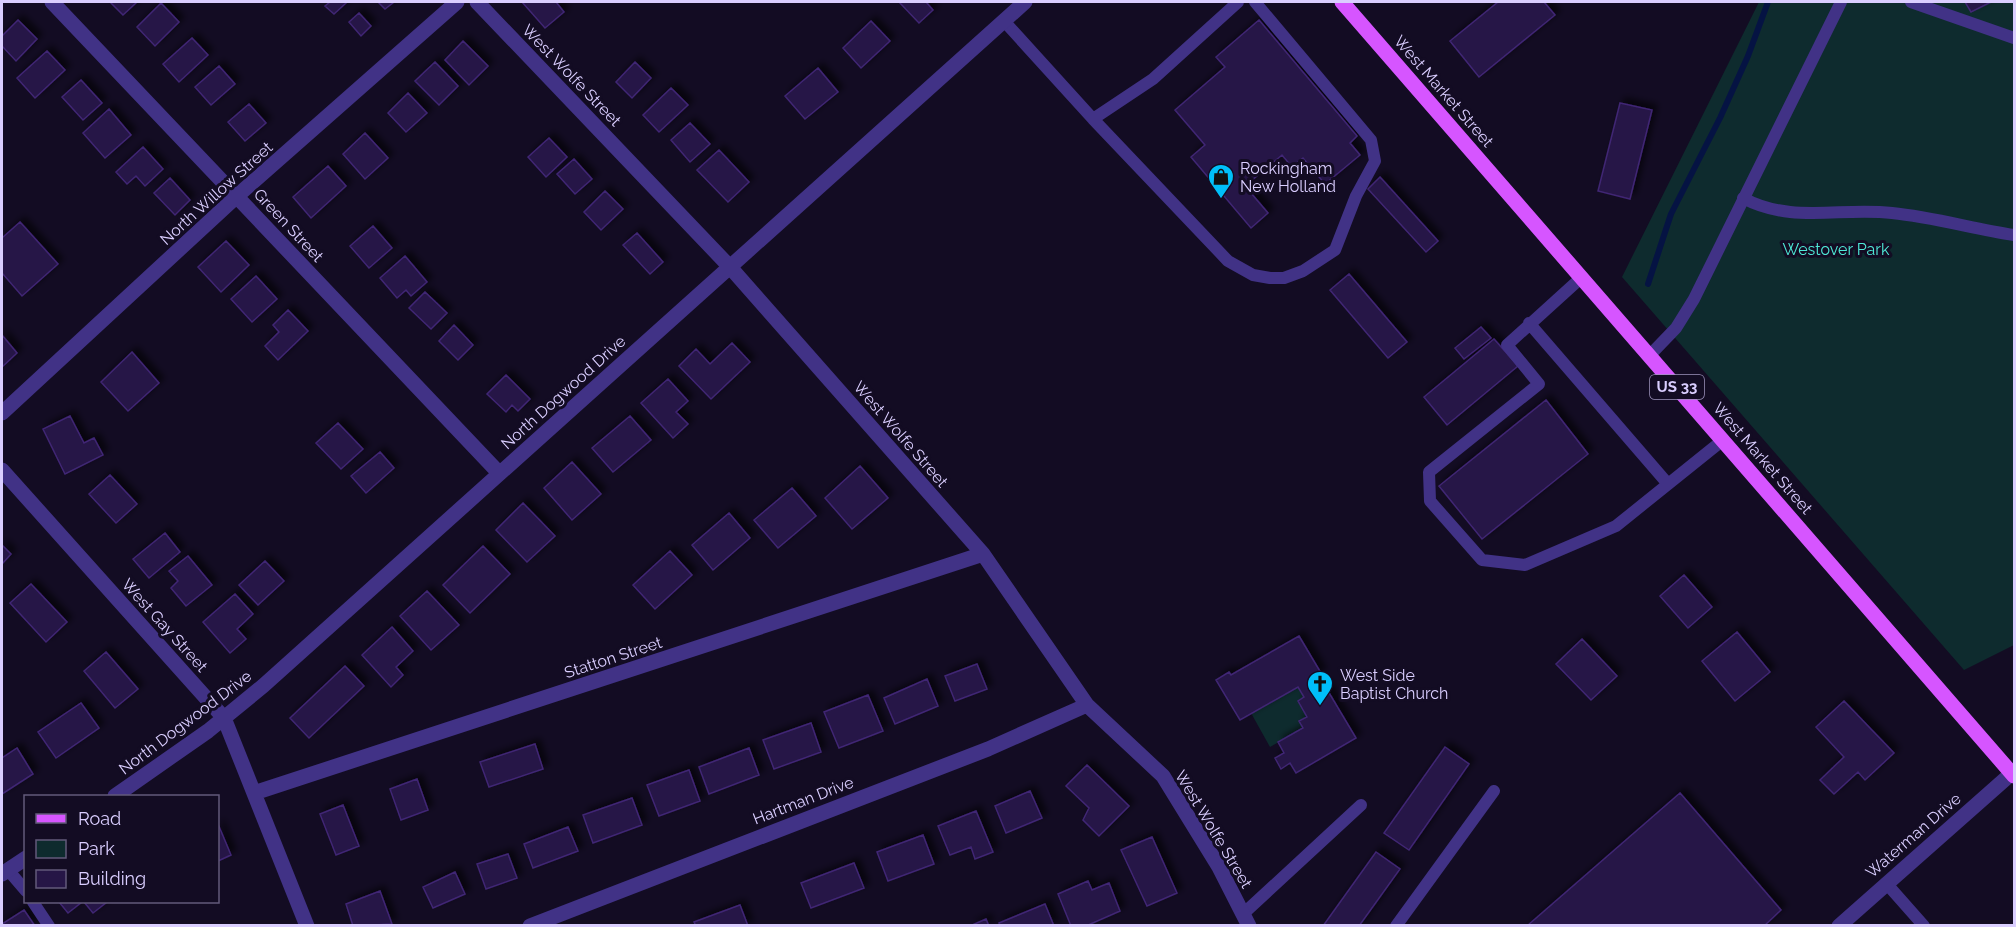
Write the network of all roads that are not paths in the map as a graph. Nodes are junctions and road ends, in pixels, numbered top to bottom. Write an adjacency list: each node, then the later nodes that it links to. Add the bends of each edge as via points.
1 (52, 2): 13 (street, Green Street)
2 (457, 2): 13 (street, North Willow Street)
3 (477, 2): 16 (street, West Wolfe Street)
4 (1025, 2): 10 (street, North Dogwood Drive)
5 (1238, 2): 12 (lane, via 1153,79)
6 (1255, 2): 12 (lane, via 1371,140 1375,161 1335,250 1322,260 1295,275 1277,278 1253,275 1237,267)
7 (1342, 2): 17 (main road, West Market Street / US 33)
8 (1841, 2): 14 (lane)
9 (1911, 2): 11 (lane)
10 (1004, 21): 12 (lane); 16 (street, North Dogwood Drive)
11 (2014, 38)
12 (1093, 119)
13 (237, 196): 20 (street, North Willow Street); 23 (street, Green Street)
14 (1743, 198): 15 (lane, via 1779,212 1894,213); 19 (lane, via 1684,315)
15 (2014, 235)
16 (729, 267): 23 (street, North Dogwood Drive); 25 (street, West Wolfe Street)
17 (1582, 277): 18 (lane); 19 (main road, West Market Street / US 33)
18 (1529, 323): 24 (lane); 24 (lane, via 1507,345 1539,384 1429,472 1430,501 1482,560 1525,565 1616,526)
19 (1650, 355): 21 (main road, West Market Street / US 33)
20 (2, 413)
21 (1723, 440): 24 (lane); 28 (main road, West Market Street / US 33)
22 (2, 470): 27 (street, West Gay Street)
23 (499, 473): 27 (street, North Dogwood Drive)
24 (1668, 484)
25 (983, 554): 26 (street, West Wolfe Street); 30 (street, Statton Street)
26 (1087, 705): 38 (street, West Wolfe Street, via 1163,776 1219,867); 41 (street, Hartman Drive, via 988,749)
27 (224, 718): 30 (street, West Gay Street); 31 (street, North Dogwood Drive)
28 (2013, 774): 35 (street, Waterman Drive)
29 (1494, 791): 42 (lane)
30 (254, 793): 40 (street, West Gay Street)
31 (116, 795)
32 (1361, 805): 38 (lane)
33 (24, 859): 34 (street)
34 (5, 872): 36 (lane)
35 (1886, 883): 43 (street, Waterman Drive); 44 (lane)
36 (24, 889)
37 (34, 903): 39 (lane)
38 (1246, 920)
39 (49, 926)
40 (307, 926)
41 (530, 926)
42 (1396, 926)
43 (1839, 926)
44 (1924, 926)

